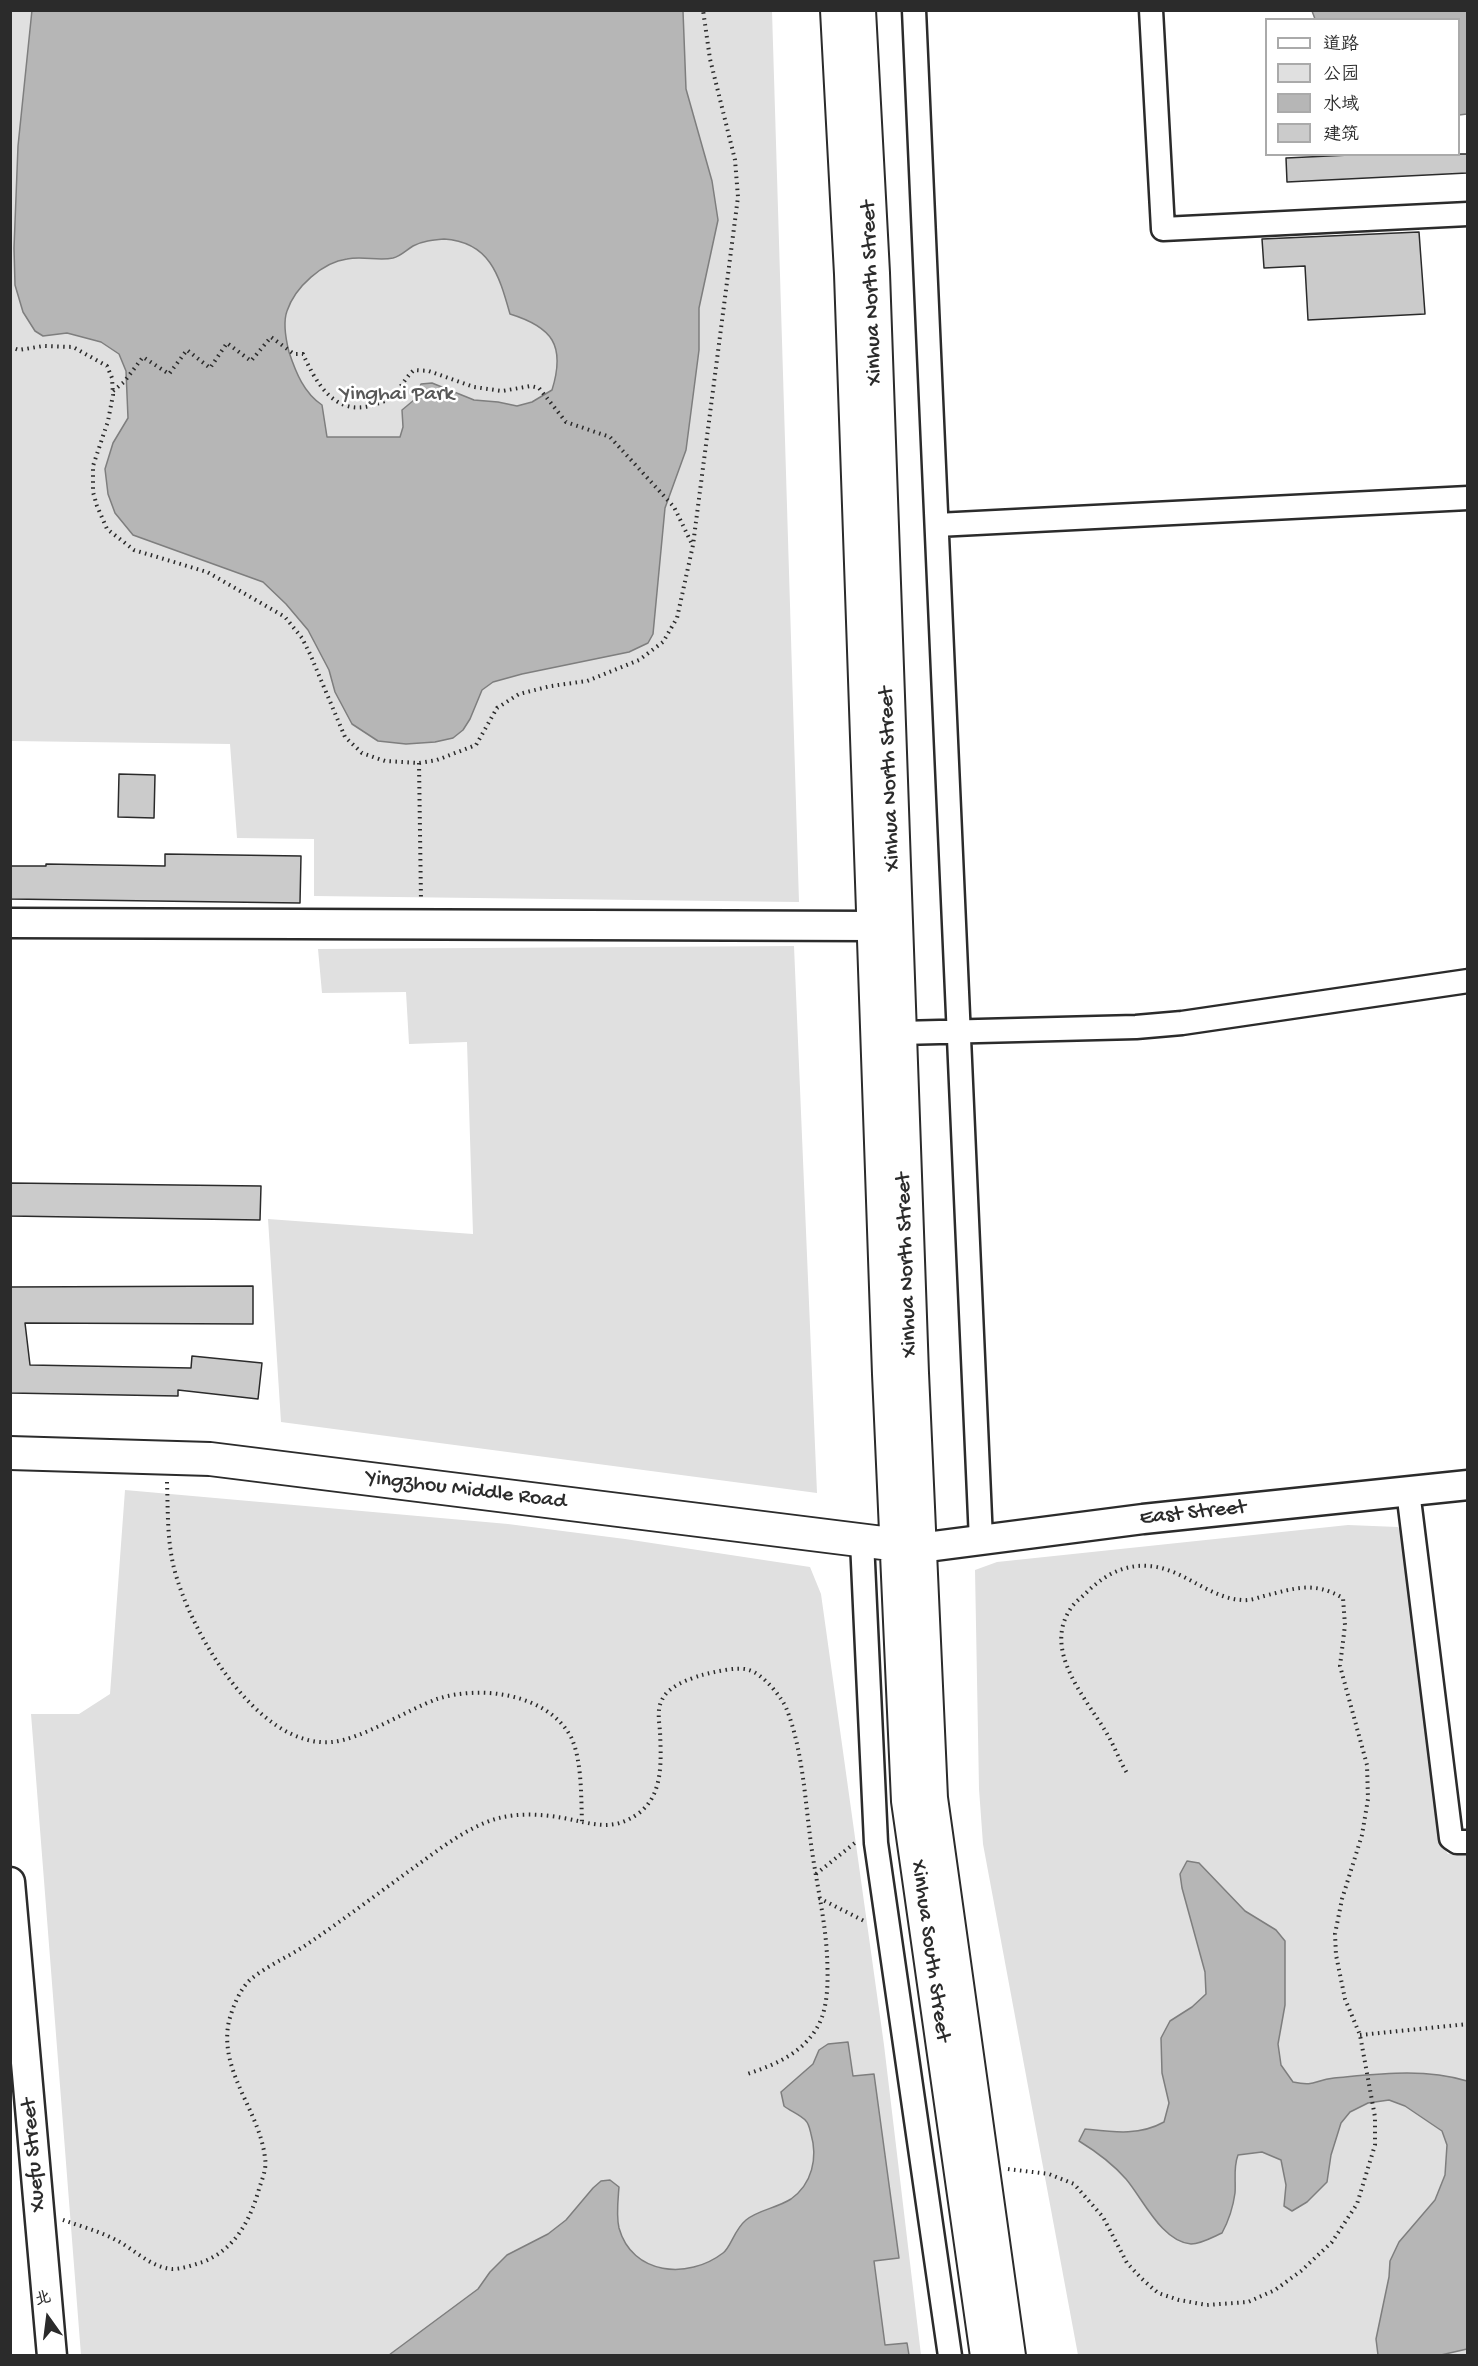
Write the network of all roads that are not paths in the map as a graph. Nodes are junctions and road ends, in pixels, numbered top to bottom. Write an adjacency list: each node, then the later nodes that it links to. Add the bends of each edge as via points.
1 (837, 10): 9 (main road, Xinhua North Street, via 851,274)
2 (859, 10): 12 (main road, Xinhua North Street, via 873,273)
3 (914, 10): 7 (street)
4 (1151, 10): 5 (street, via 1163,229)
5 (1467, 214)
6 (1467, 498): 7 (street)
7 (937, 525): 11 (street)
8 (10, 923): 9 (street)
9 (873, 926): 18 (main road, Xinhua North Street)
10 (1467, 981): 11 (street, via 1182,1023)
11 (959, 1032): 12 (street); 16 (street)
12 (900, 1034): 18 (main road, Xinhua North Street)
13 (10, 1453): 17 (main road, Yingzhou Middle Road, via 210,1459)
14 (1467, 1485): 15 (street, East Street)
15 (1408, 1491): 16 (street, East Street); 19 (street, via 1451,1838)
16 (981, 1540): 18 (street, East Street)
17 (862, 1541): 18 (main road, Yingzhou Middle Road); 22 (street, via 875,1826)
18 (908, 1546): 23 (main road, Xinhua South Street, via 908,1801); 24 (main road, Xinhua South Street, via 931,1798)
19 (1467, 1842)
20 (10, 1882): 21 (street, Xuefu Street)
21 (52, 2355)
22 (950, 2355)
23 (987, 2355)
24 (1009, 2355)

